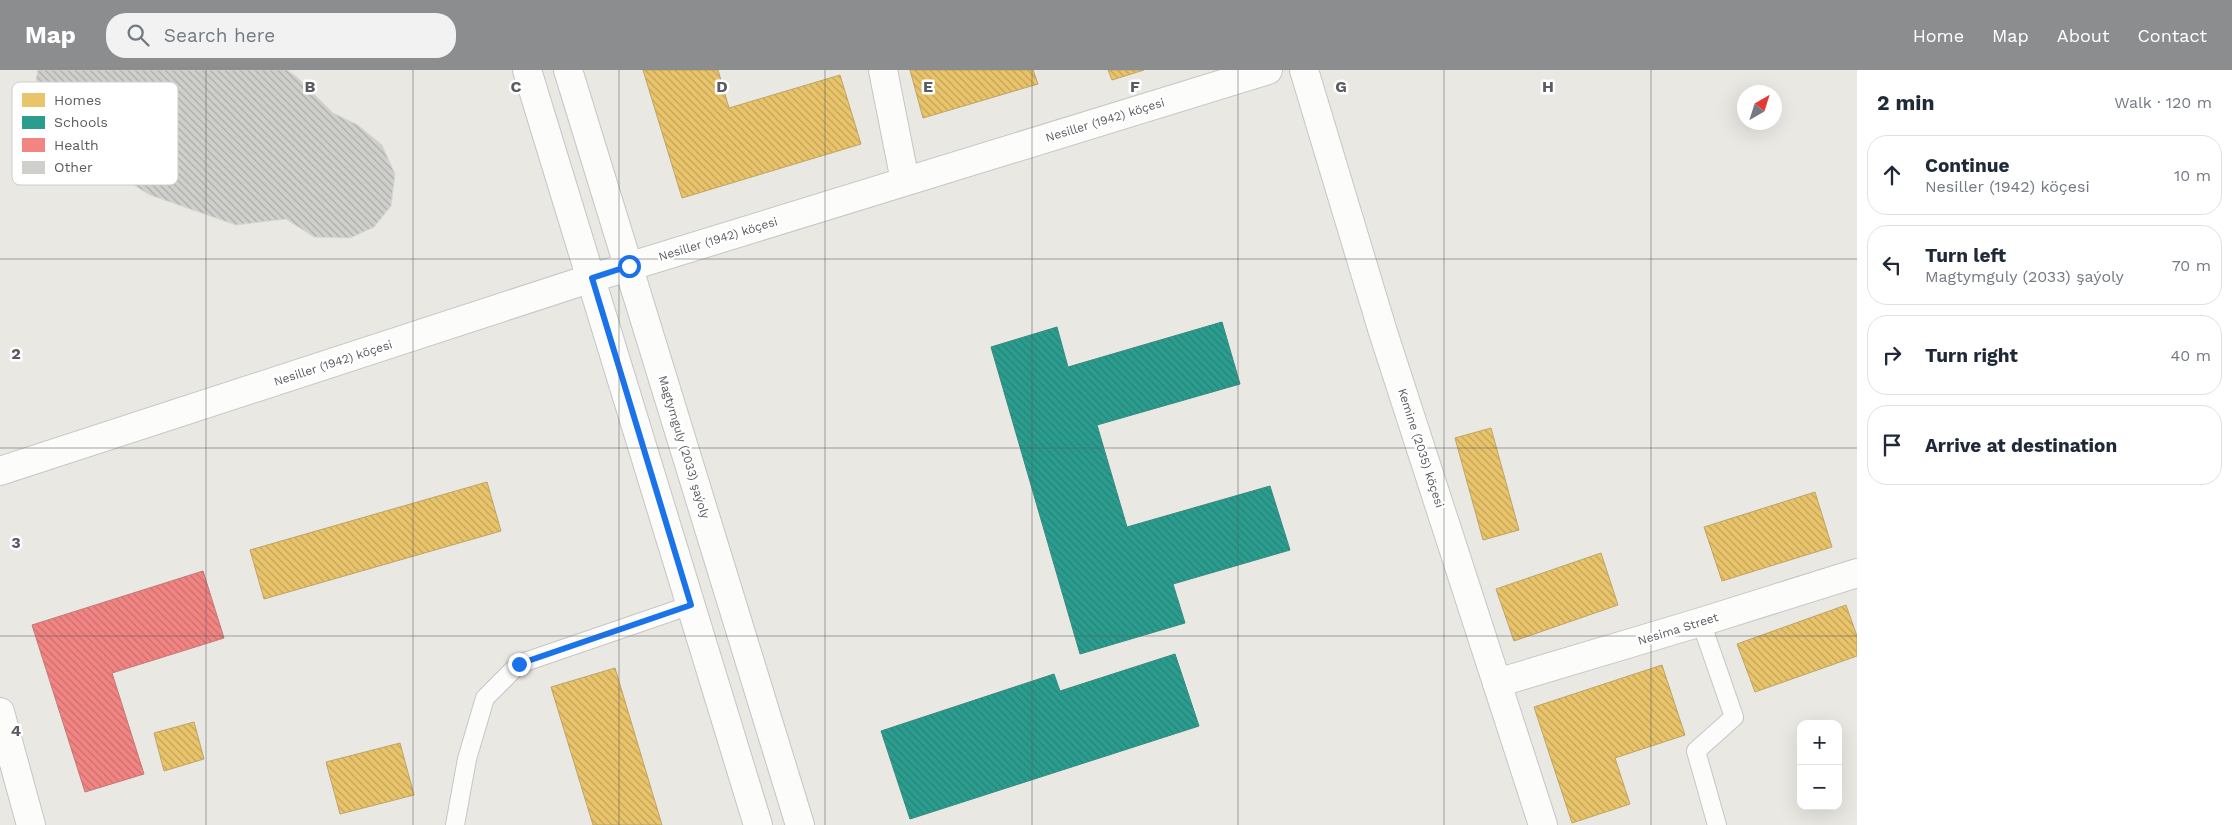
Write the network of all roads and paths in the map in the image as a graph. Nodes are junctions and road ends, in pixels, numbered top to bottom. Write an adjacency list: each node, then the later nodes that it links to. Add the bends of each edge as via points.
1 (527, 70): 8 (street)
2 (568, 70): 7 (street, Magtymguly (2033) şaýoly)
3 (883, 70): 6 (street)
4 (1268, 70): 6 (street, Nesiller (1942) köçesi)
5 (1304, 70): 13 (street, Kemine (2035) köçesi)
6 (905, 181): 7 (street, Nesiller (1942) köçesi)
7 (629, 266): 8 (street, Nesiller (1942) köçesi); 18 (street, Magtymguly (2033) şaýoly)
8 (592, 278): 9 (street, Nesiller (1942) köçesi); 11 (street)
9 (0, 471)
10 (1857, 573): 12 (street, Nesima Street)
11 (691, 605): 16 (lane, via 519,664 486,698 467,759); 17 (street)
12 (1701, 622): 13 (street, Nesima Street); 20 (lane, via 1734,717 1696,751)
13 (1497, 683): 19 (street, Kemine (2035) köçesi)
14 (0, 712): 15 (street)
15 (31, 825)
16 (455, 825)
17 (758, 825)
18 (800, 825)
19 (1543, 825)
20 (1717, 825)

